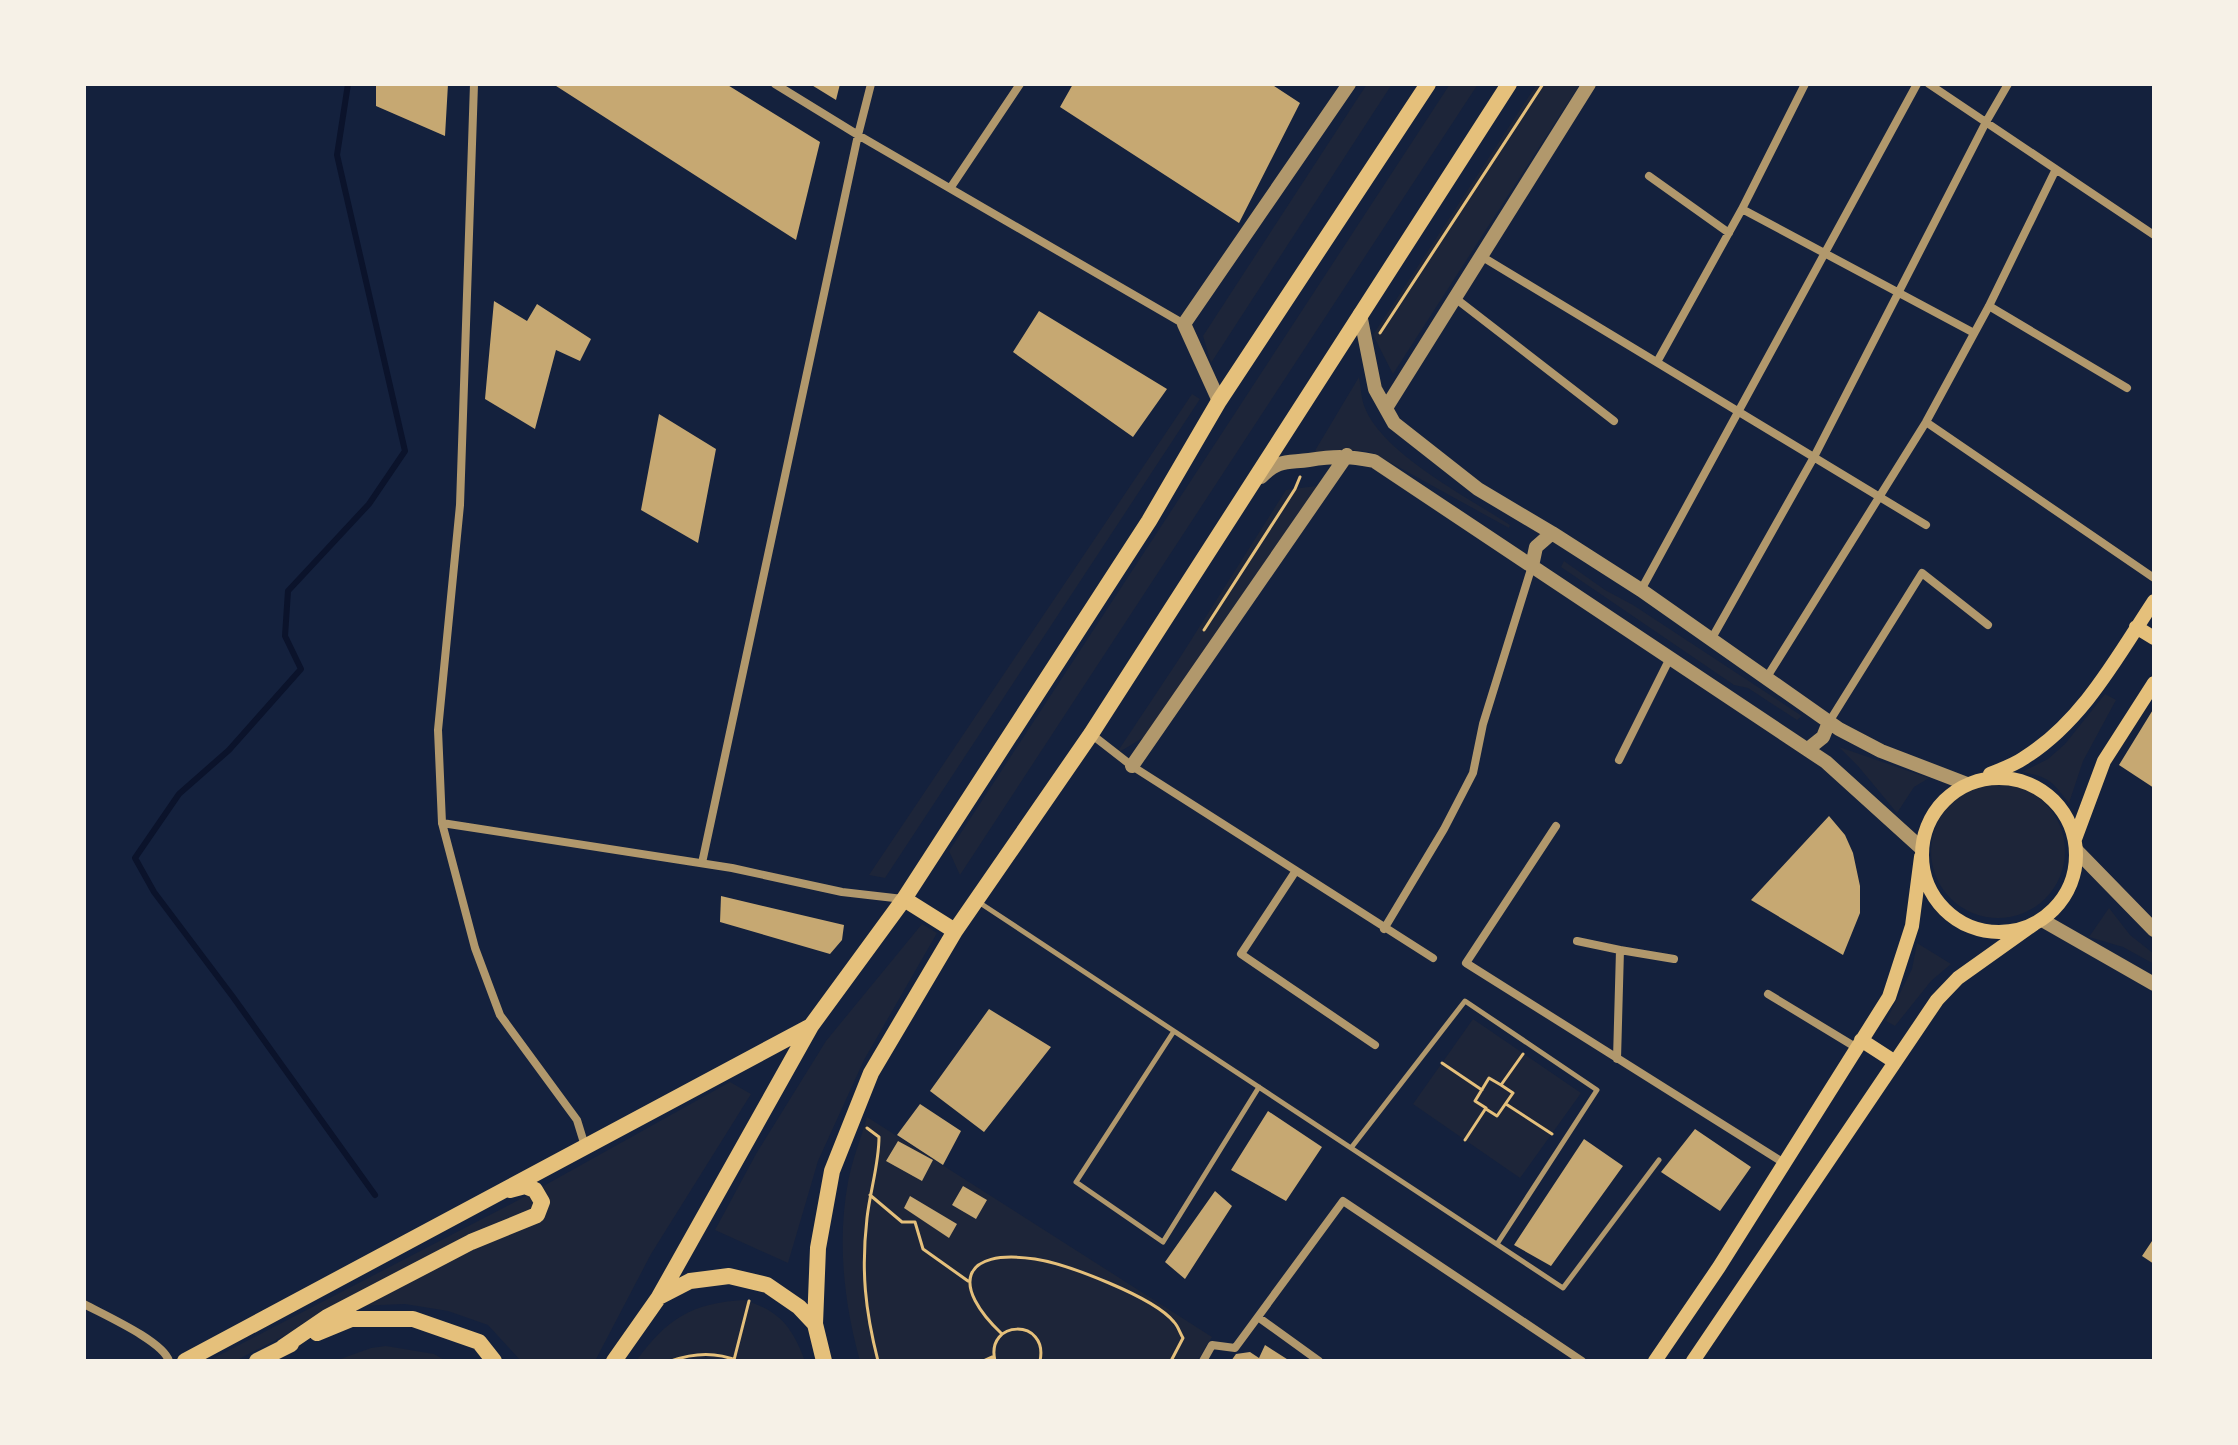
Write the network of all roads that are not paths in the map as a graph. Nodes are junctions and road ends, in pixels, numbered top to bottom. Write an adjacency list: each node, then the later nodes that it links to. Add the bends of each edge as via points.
1 (474, 84): 59 (street, via 460,505 438,730)
2 (775, 84): 14 (street)
3 (871, 84): 14 (street)
4 (1020, 84): 17 (street)
5 (1349, 84): 27 (street)
6 (1428, 84): 31 (main road)
7 (1509, 84): 26 (main road)
8 (1589, 84): 22 (street)
9 (1805, 84): 18 (street)
10 (1917, 84): 21 (street)
11 (1929, 84): 13 (street)
12 (2008, 84): 13 (street)
13 (1986, 122): 15 (street); 23 (street)
14 (858, 135): 17 (street); 63 (street)
15 (2056, 169): 20 (street); 25 (street)
16 (1649, 176): 19 (street)
17 (951, 187): 27 (street)
18 (1742, 209): 19 (street); 21 (street)
19 (1729, 233): 29 (street)
20 (2154, 235)
21 (1824, 254): 23 (street); 33 (street)
22 (1481, 256): 24 (street); 29 (street)
23 (1899, 294): 28 (street); 37 (street)
24 (1455, 298): 32 (street); 34 (street)
25 (1989, 306): 28 (street); 30 (street)
26 (1360, 314): 32 (street, via 1375,389); 38 (main road)
27 (1184, 324): 31 (street)
28 (1974, 333): 35 (street)
29 (1657, 362): 33 (street)
30 (2127, 388)
31 (1219, 401): 65 (main road, via 1149,521)
32 (1386, 408): 41 (street, via 1394,423 1478,489)
33 (1738, 411): 37 (street); 44 (street)
34 (1614, 421)
35 (1926, 422): 39 (street); 43 (street)
36 (1347, 455): 38 (street, via 1271,466); 42 (street, via 1374,461); 57 (street)
37 (1814, 457): 39 (street); 48 (street)
38 (1244, 494): 54 (main road)
39 (1879, 496): 40 (street); 51 (street)
40 (1926, 525)
41 (1552, 533): 42 (street, via 1536,547); 44 (street)
42 (1532, 566): 50 (street); 68 (street, via 1473,773)
43 (2154, 578)
44 (1641, 590): 48 (street)
45 (2154, 601): 47 (main road)
46 (1988, 625): 53 (street, via 1922,573)
47 (2136, 627): 49 (main road); 58 (main road, via 2062,730 2023,759)
48 (1712, 638): 51 (street)
49 (2154, 638)
50 (1670, 658): 55 (street); 56 (street)
51 (1767, 677): 53 (street)
52 (2154, 683): 61 (main road, via 2104,761)
53 (1829, 722): 55 (street, via 1823,737); 58 (street, via 1881,751)
54 (1091, 734): 57 (street); 66 (main road)
55 (1808, 749): 62 (street)
56 (1619, 760)
57 (1132, 766): 64 (street)
58 (1973, 782): 61 (main road, via 2005,777 2029,783 2050,796 2066,816); 62 (main road, via 1935,809)
59 (442, 823): 63 (street); 84 (street, via 475,948 500,1015 577,1120)
60 (1556, 826): 81 (street, via 1466,963)
61 (2076, 845): 67 (main road, via 2068,890); 69 (street)
62 (1921, 852): 67 (main road, via 1926,882 1939,905 1958,921 1983,931 2009,932); 79 (main road, via 1909,937 1889,997)
63 (702, 863): 65 (street)
64 (1295, 872): 68 (street); 80 (street, via 1241,954)
65 (904, 899): 70 (main road); 77 (main road)
66 (976, 900): 70 (main road); 78 (lane)
67 (2038, 922): 75 (street); 82 (main road, via 1958,978)
68 (1384, 929): 73 (street)
69 (2154, 930)
70 (955, 931): 93 (main road, via 871,1073 832,1171 818,1248)
71 (1577, 941): 72 (street)
72 (1620, 950): 74 (street); 81 (street)
73 (1433, 958)
74 (1674, 959)
75 (2154, 984)
76 (1768, 994): 79 (street)
77 (811, 1026): 84 (main road); 90 (main road)
78 (1174, 1031): 83 (lane); 83 (lane, via 1076,1182 1163,1242)
79 (1859, 1044): 82 (main road); 87 (main road)
80 (1375, 1045)
81 (1617, 1059): 87 (street)
82 (1895, 1062): 105 (main road)
83 (1259, 1087): 85 (lane)
84 (585, 1146): 88 (main road)
85 (1351, 1148): 89 (lane); 89 (lane, via 1465,1001 1597,1090)
86 (1659, 1160): 89 (lane, via 1563,1288)
87 (1784, 1163): 104 (main road)
88 (498, 1192): 94 (main road, via 532,1188 541,1209 340,1310); 96 (main road)
89 (1497, 1244)
90 (659, 1297): 93 (main road, via 690,1281 729,1276 767,1285); 99 (main road)
91 (84, 1304): 95 (street, via 151,1342)
92 (1258, 1317): 101 (street, via 1235,1348 1212,1345); 102 (street); 103 (street, via 1343,1201)
93 (815, 1324): 100 (main road)
94 (283, 1347): 97 (main road); 98 (main road, via 351,1319 413,1319 479,1342)
95 (169, 1361)
96 (185, 1361)
97 (257, 1361)
98 (494, 1361)
99 (614, 1361)
100 (824, 1361)
101 (1203, 1361)
102 (1319, 1361)
103 (1582, 1361)
104 (1655, 1361)
105 (1693, 1361)

